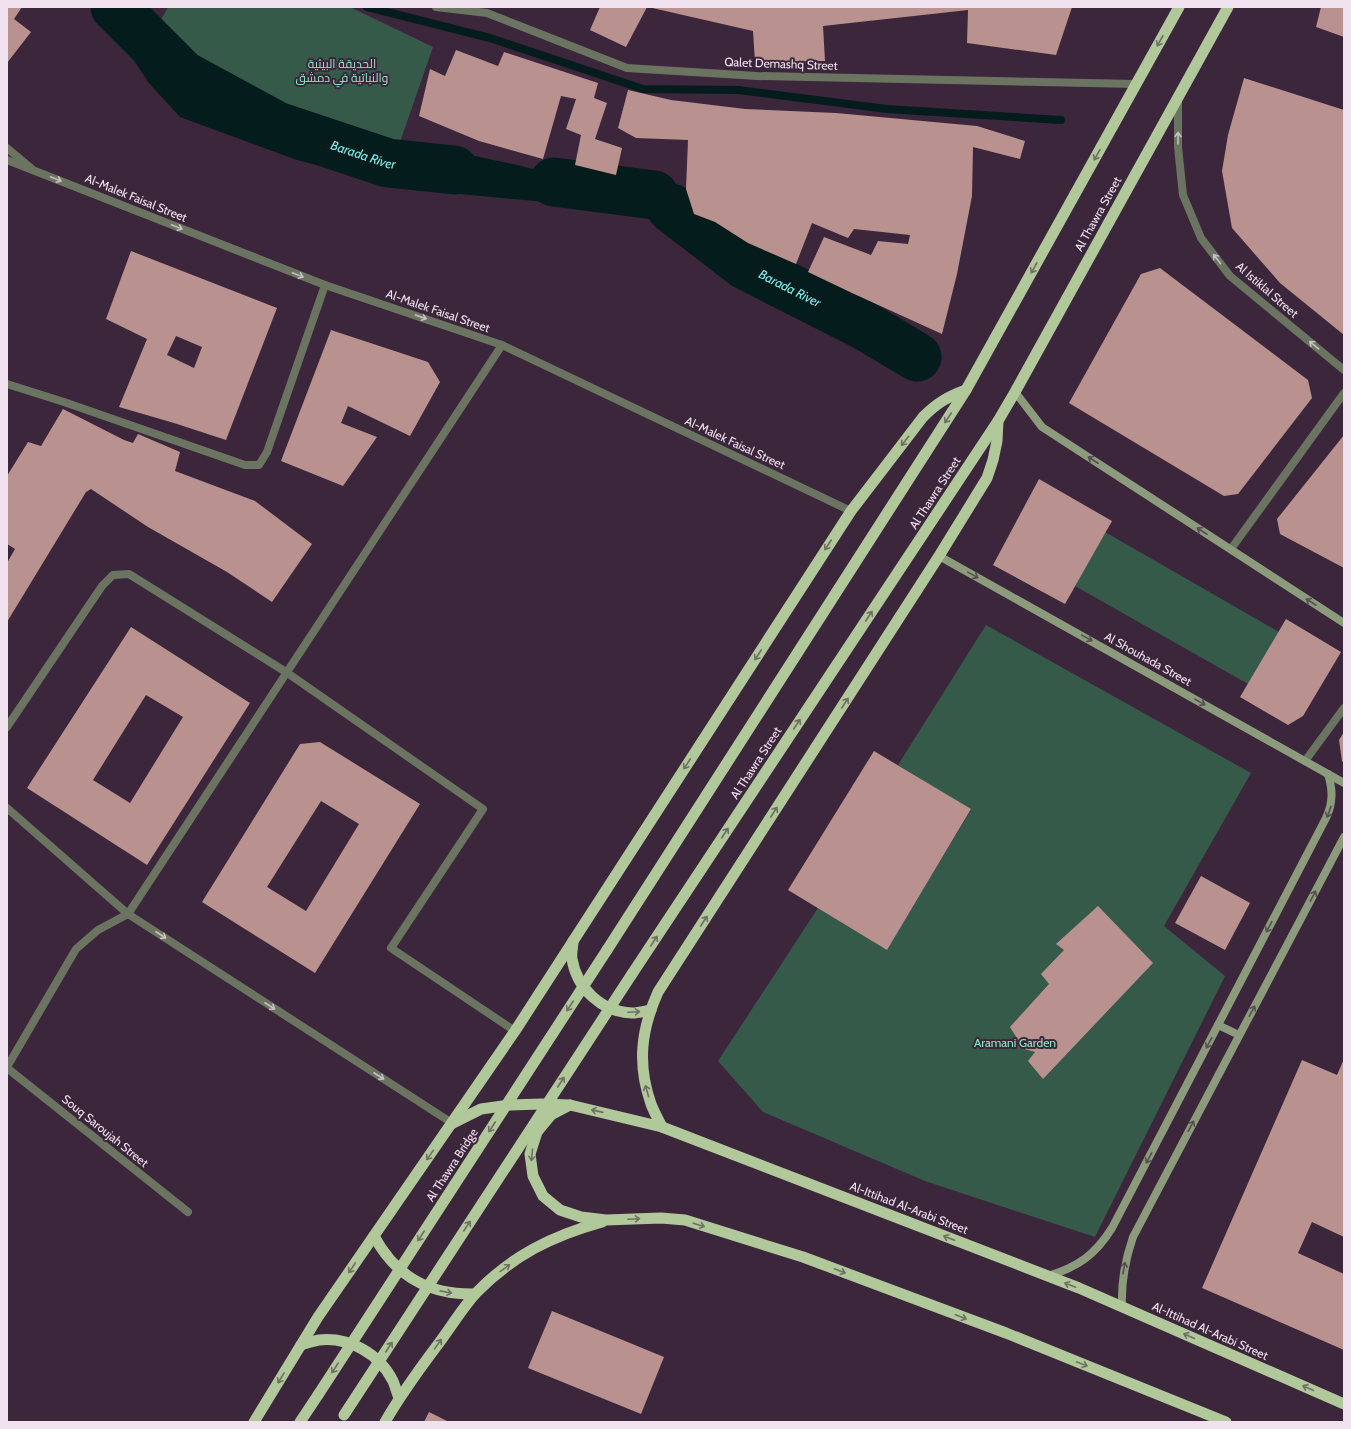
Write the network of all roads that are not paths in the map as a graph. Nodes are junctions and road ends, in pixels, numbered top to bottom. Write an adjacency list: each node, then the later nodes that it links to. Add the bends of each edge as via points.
1 (436, 7): 4 (street, Qalet Demashq Street, via 487,13 627,68 757,76)
2 (1179, 7): 4 (highway, Al Thawra Street, one-way to 4)
3 (1228, 7): 5 (highway, Al Thawra Street)
4 (1136, 84): 13 (highway, Al Thawra Street, one-way to 13)
5 (1178, 96): 11 (street, Al Istiklal Street, one-way to 5, via 1230,276 1201,238 1183,195 1178,147); 14 (highway, Al Thawra Street)
6 (7, 148): 8 (street)
7 (7, 160): 8 (street, Al-Malek Faisal Street)
8 (32, 170): 9 (street, Al-Malek Faisal Street, one-way to 9)
9 (325, 285): 10 (street, Al-Malek Faisal Street, one-way to 10); 12 (street, via 267,452 259,465 245,465)
10 (502, 345): 17 (street, Al-Malek Faisal Street); 21 (street)
11 (1344, 370)
12 (7, 384)
13 (966, 390): 17 (highway, one-way to 17, via 935,405 923,417); 31 (highway, Al Thawra Street, one-way to 31)
14 (1015, 392): 16 (highway, Al Thawra Street); 18 (main road, one-way to 14, via 1042,427)
15 (1344, 394): 18 (street)
16 (998, 421): 19 (highway, via 997,441 987,478); 49 (highway, Al Thawra Street, one-way to 16, bridge)
17 (851, 511): 30 (highway, one-way to 30)
18 (1231, 549): 20 (main road, one-way to 18)
19 (939, 556): 24 (main road, Al Shouhada Street, one-way to 24); 32 (highway, one-way to 19, via 668,976)
20 (1344, 623)
21 (286, 672): 23 (street, via 129,574 113,575 102,586); 29 (street); 34 (street, via 483,809 391,948)
22 (1344, 708): 24 (street)
23 (7, 727)
24 (1305, 761): 25 (main road, Al Shouhada Street)
25 (1328, 774): 26 (main road, Al Shouhada Street); 33 (main road, one-way to 33, via 1332,796 1326,818)
26 (1344, 783)
27 (7, 808): 29 (street)
28 (1344, 837): 35 (main road, one-way to 28)
29 (128, 914): 36 (street, via 98,930 76,949); 38 (street, one-way to 38)
30 (573, 940): 32 (highway, one-way to 32, via 572,958 576,975 586,991 599,1003 615,1010 633,1013); 34 (highway)
31 (607, 950): 51 (highway, Al Thawra Bridge, one-way to 51, bridge)
32 (650, 1010): 39 (highway, one-way to 32, via 651,1105 643,1064 644,1033)
33 (1218, 1025): 35 (main road); 43 (main road, one-way to 43, via 1103,1242 1079,1264)
34 (514, 1031): 38 (highway)
35 (1239, 1035): 45 (main road, one-way to 35, via 1123,1272 1133,1237)
36 (7, 1068): 40 (street, Souq Saroujah Street)
37 (570, 1104): 38 (highway, Al-Ittihad Al-Arabi Street, via 481,1109); 39 (highway, Al-Ittihad Al-Arabi Street, one-way to 37); 41 (highway, one-way to 41, via 551,1115 537,1132 530,1154 533,1176 543,1196 560,1210 581,1217)
38 (452, 1123): 42 (highway, one-way to 42)
39 (662, 1127): 43 (highway, Al-Ittihad Al-Arabi Street, one-way to 39)
40 (188, 1212)
41 (606, 1220): 44 (highway, one-way to 41, via 498,1272 522,1254 548,1240); 53 (highway, one-way to 53, via 685,1220 803,1257 1006,1333)
42 (374, 1236): 44 (highway, one-way to 44, via 391,1262 415,1281 444,1292); 46 (highway, one-way to 46)
43 (1048, 1276): 45 (highway, Al-Ittihad Al-Arabi Street, one-way to 43)
44 (476, 1294): 47 (highway, one-way to 44)
45 (1122, 1307): 48 (highway, Al-Ittihad Al-Arabi Street, one-way to 45)
46 (301, 1345): 47 (highway, via 318,1340 336,1340 370,1353 393,1381); 50 (highway, one-way to 50)
47 (399, 1398): 52 (highway)
48 (1344, 1404)
49 (342, 1418)
50 (254, 1422)
51 (300, 1422)
52 (385, 1422)
53 (1226, 1422)

